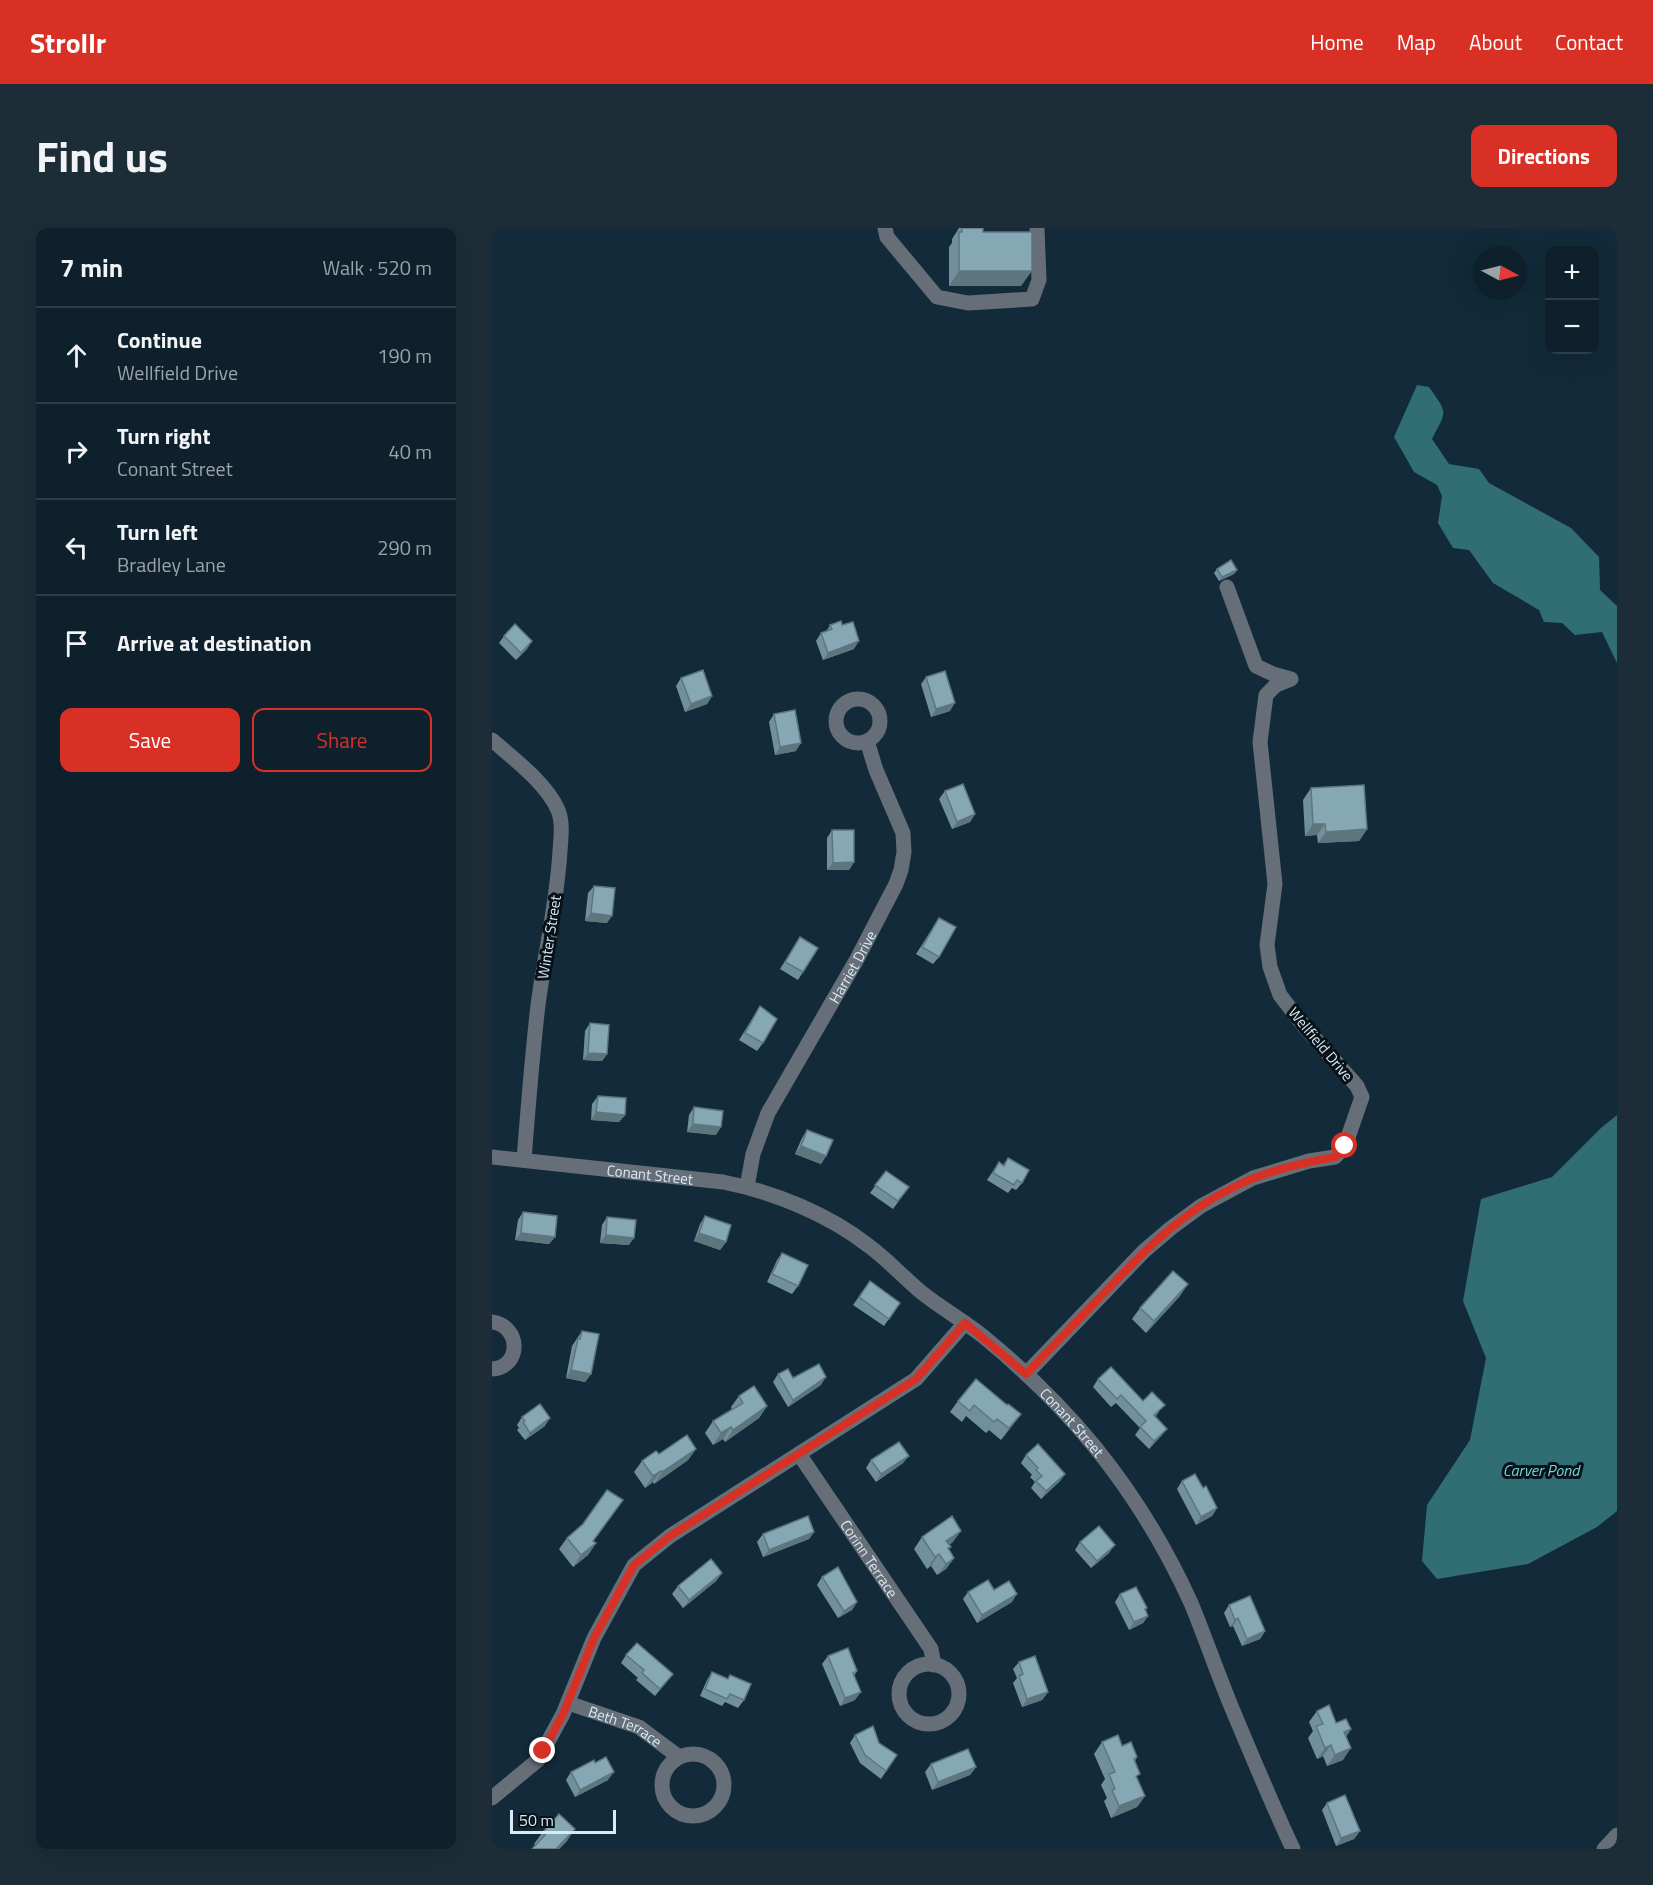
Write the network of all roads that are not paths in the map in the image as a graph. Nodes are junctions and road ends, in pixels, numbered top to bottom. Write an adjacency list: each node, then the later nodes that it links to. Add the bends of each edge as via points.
1 (885, 228): 2 (street, via 887,237 937,297 968,303 1032,299 1040,280)
2 (1037, 228)
3 (1227, 587): 12 (street, Wellfield Drive, via 1256,666 1291,679 1276,685 1266,695 1260,742 1275,884 1267,945 1270,968 1280,995 1362,1097 1345,1146 1335,1157 1253,1178 1201,1206 1144,1251)
4 (492, 741): 7 (street, Winter Street, via 548,795 558,811 561,826 556,897 534,1041)
5 (867, 741): 8 (street, Harriet Drive, via 903,833 901,870 853,967 768,1113 753,1154)
6 (492, 1157): 7 (street, Conant Street)
7 (524, 1160): 8 (street, Conant Street)
8 (747, 1187): 10 (street, Conant Street, via 795,1204 845,1230)
9 (492, 1322): 11 (street, via 508,1329 515,1345 508,1362)
10 (965, 1323): 12 (street, Conant Street); 13 (street, via 916,1379)
11 (492, 1369)
12 (1026, 1374): 19 (street, Conant Street, via 1095,1448 1171,1563)
13 (799, 1454): 14 (street, Corinn Terrace, via 931,1649); 15 (street, via 670,1536 634,1565 594,1638)
14 (934, 1665)
15 (568, 1703): 16 (street, Beth Terrace, via 639,1727); 17 (street, via 538,1760)
16 (679, 1757): 16 (street, Beth Terrace, via 688,1754 708,1758 721,1773 723,1793 712,1810 703,1815 682,1815 673,1810 662,1792 665,1772)
17 (492, 1798)
18 (1617, 1835): 20 (street)
19 (1293, 1849)
20 (1604, 1849)

